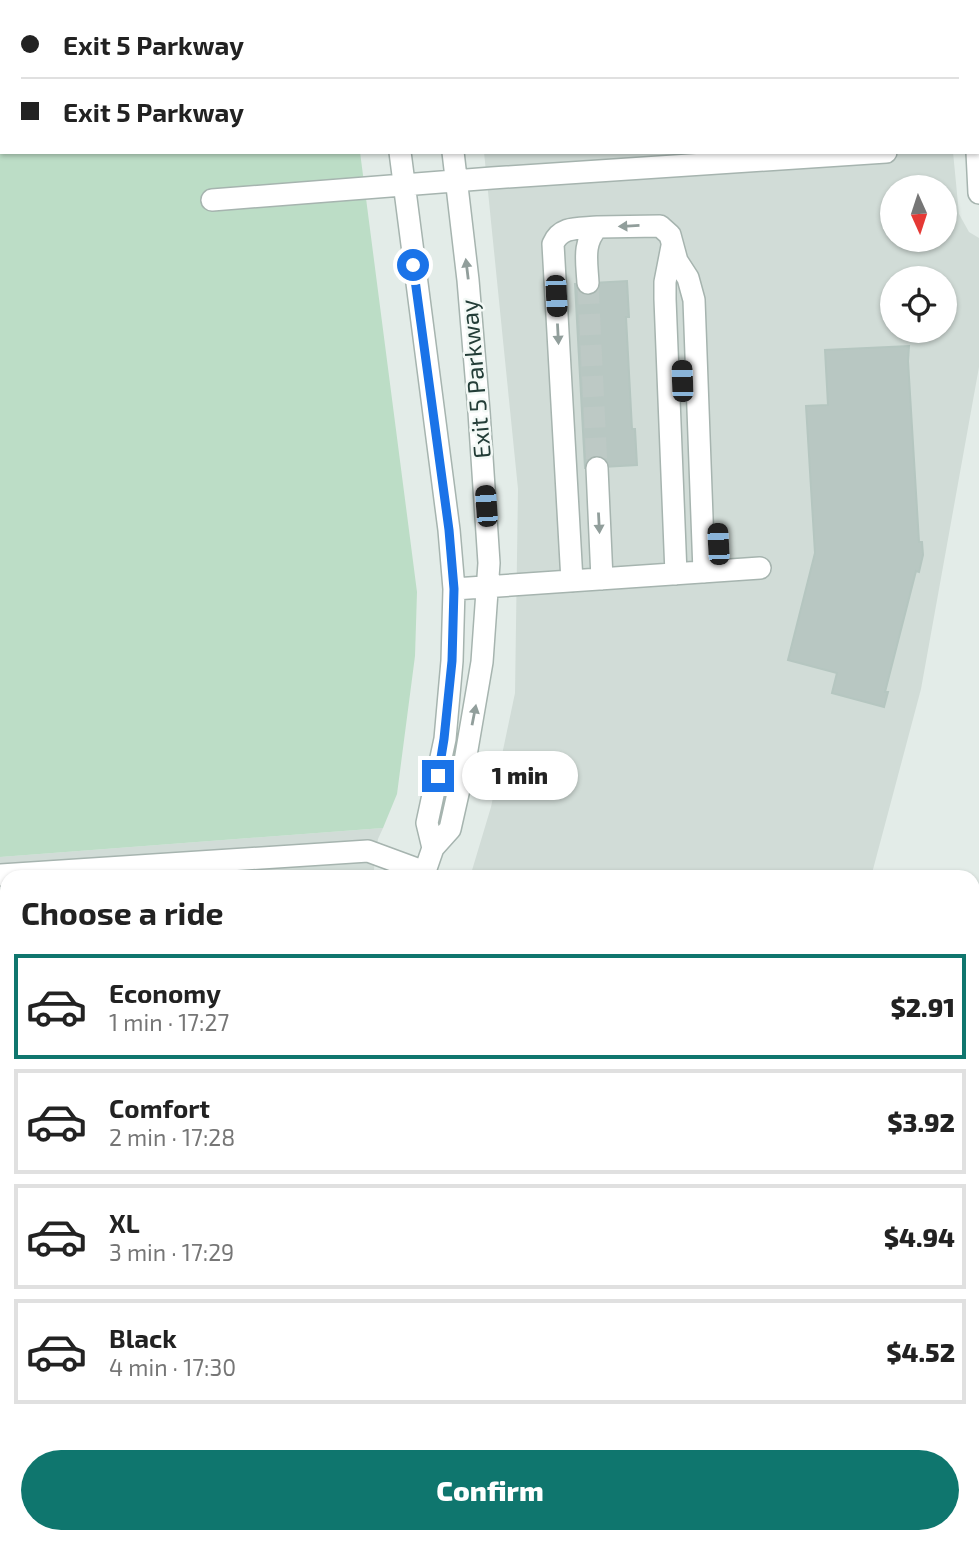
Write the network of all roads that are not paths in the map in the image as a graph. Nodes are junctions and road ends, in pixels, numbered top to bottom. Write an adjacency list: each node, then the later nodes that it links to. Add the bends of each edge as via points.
1 (400, 154): 7 (street, Exit 5 Parkway)
2 (453, 154): 6 (street, Exit 5 Parkway)
3 (839, 154): 5 (street)
4 (977, 154): 8 (street)
5 (815, 155): 6 (street)
6 (455, 181): 7 (street); 18 (street, Exit 5 Parkway, one-way to 6, via 480,412)
7 (402, 185): 9 (street); 19 (street, Exit 5 Parkway)
8 (979, 193)
9 (212, 201)
10 (598, 227): 11 (street, one-way to 10, via 670,235 660,226); 12 (street, via 586,245); 17 (street, one-way to 17, via 565,230 554,244)
11 (679, 262): 15 (street, via 694,300); 15 (street, via 665,291)
12 (588, 283)
13 (597, 468): 16 (street, one-way to 16)
14 (760, 568): 15 (street)
15 (697, 572): 16 (street)
16 (602, 579): 17 (street)
17 (572, 581): 18 (street)
18 (488, 587): 19 (street); 20 (street, Exit 5 Parkway, one-way to 18, via 450,829 464,767)
19 (454, 589): 20 (street, Exit 5 Parkway, via 447,714 427,823)
20 (433, 848): 23 (street, Exit 5 Parkway)
21 (107, 870): 22 (street, via 368,851)
22 (414, 870)
23 (425, 870)

